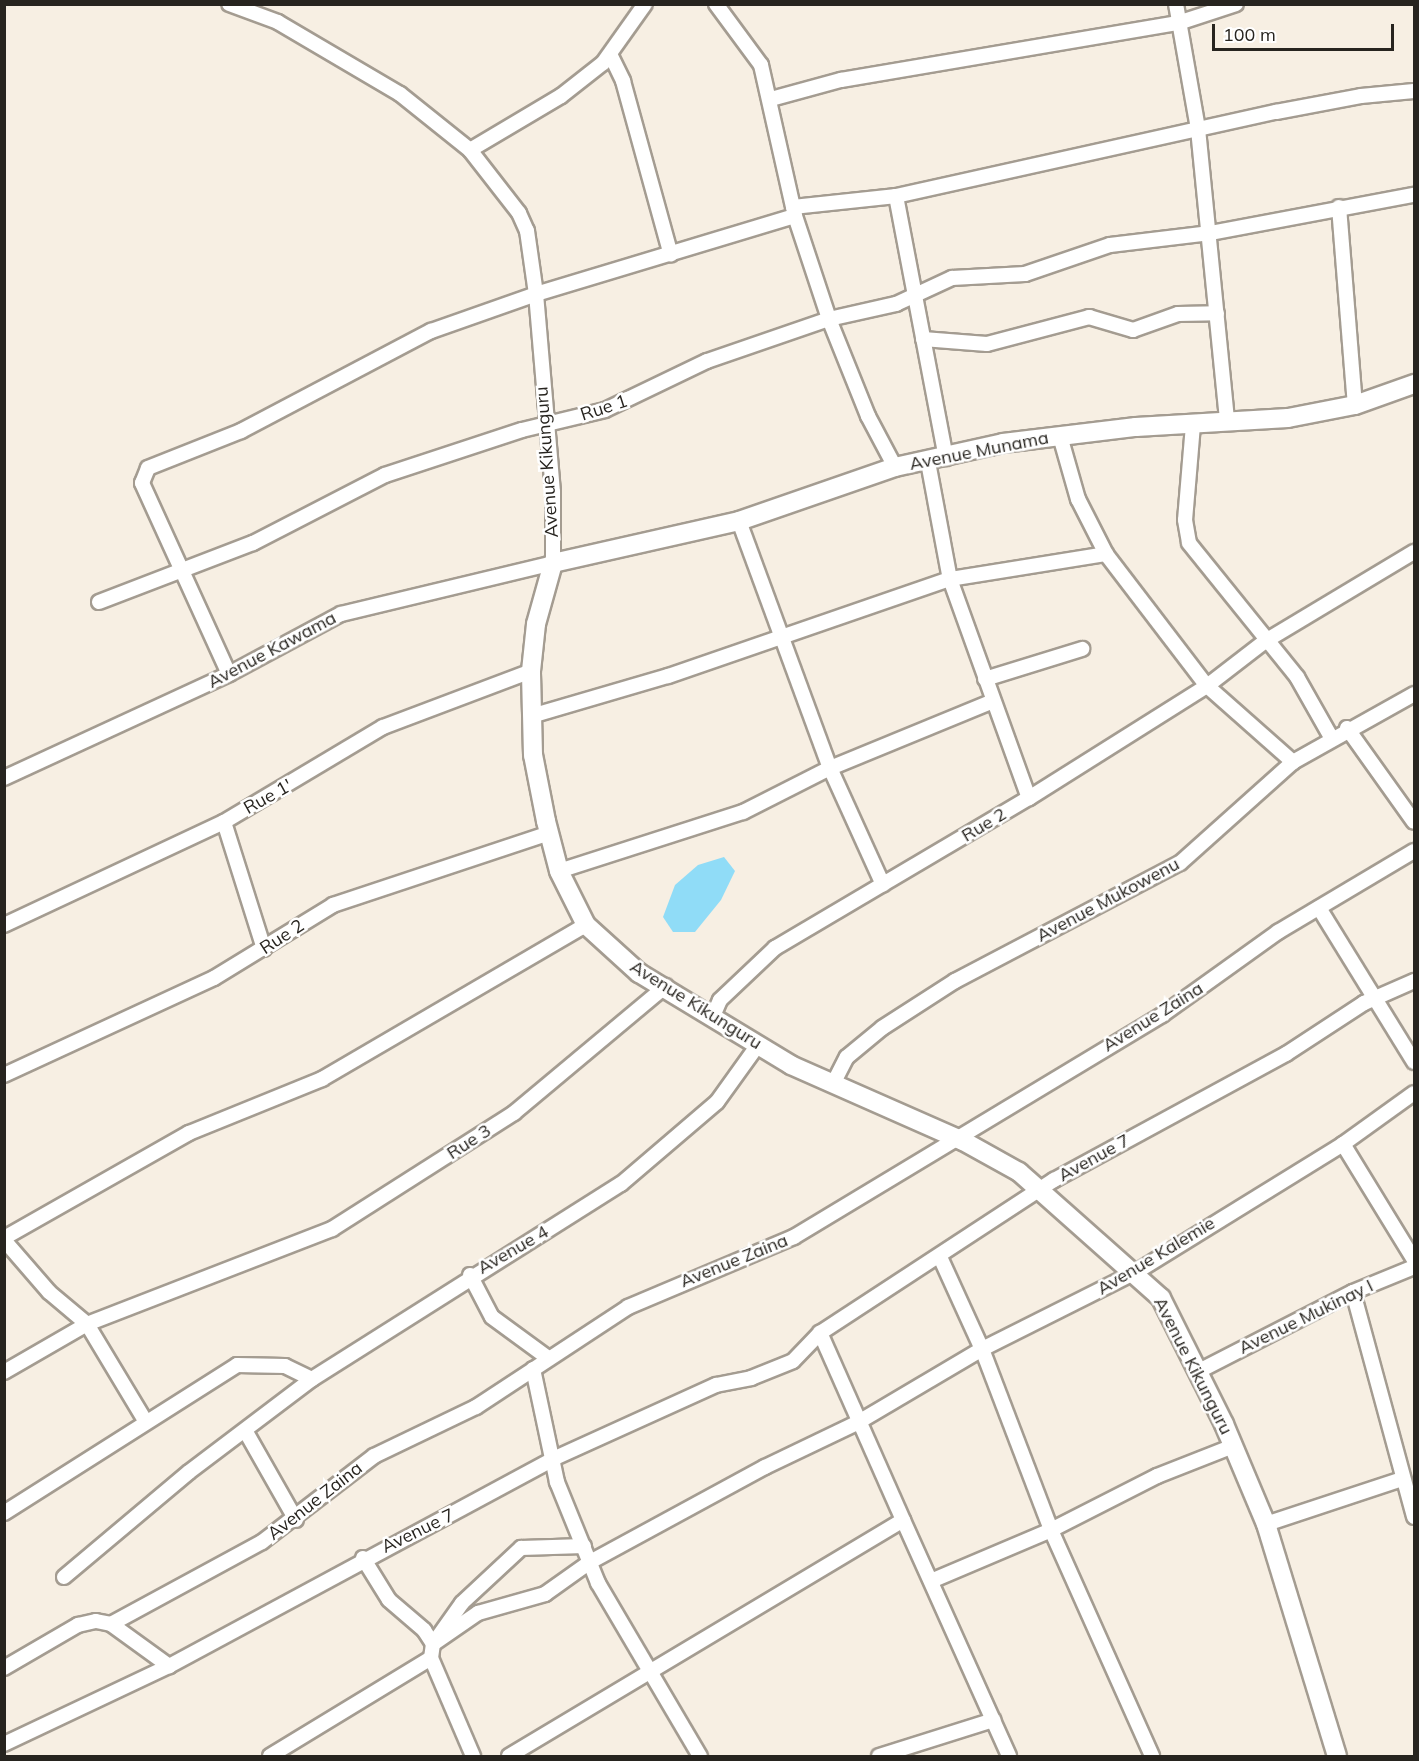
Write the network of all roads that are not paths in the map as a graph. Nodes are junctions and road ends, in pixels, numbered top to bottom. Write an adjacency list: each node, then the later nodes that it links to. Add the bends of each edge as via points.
1 (229, 4): 11 (street, Avenue Kikunguru, via 278,22 400,94)
2 (645, 4): 7 (street)
3 (716, 4): 9 (street, via 750,45)
4 (1176, 4): 6 (street)
5 (1236, 4): 6 (street)
6 (1178, 23): 9 (street, via 842,80); 10 (street)
7 (611, 56): 11 (street, via 561,96); 17 (street, via 623,81)
8 (1414, 92): 10 (street, via 1361,96)
9 (771, 99): 15 (street)
10 (1198, 129): 12 (street); 16 (street)
11 (470, 150): 18 (street, Avenue Kikunguru, via 519,213 527,231)
12 (896, 195): 15 (street); 19 (street)
13 (1414, 195): 14 (street, Rue 1)
14 (1339, 207): 16 (street, Rue 1); 24 (street)
15 (794, 211): 17 (street); 21 (street)
16 (1210, 233): 19 (street, Rue 1, via 1110,245 1025,274 987,279 959,276); 20 (street)
17 (670, 255): 18 (street)
18 (536, 294): 26 (street, Avenue Kikunguru); 36 (street, via 431,331 241,431 148,468 142,483 160,516)
19 (915, 296): 21 (street, Rue 1); 22 (street)
20 (1217, 313): 22 (street, via 1178,314 1133,330 1089,317 987,344); 25 (street)
21 (829, 319): 26 (street, Rue 1, via 707,361 605,410); 31 (street, via 868,416)
22 (923, 339): 29 (street)
23 (1414, 384): 24 (street, Avenue Munama)
24 (1355, 405): 25 (street, Avenue Munama, via 1288,418)
25 (1227, 422): 27 (street, Avenue Munama)
26 (547, 424): 35 (street, Avenue Kikunguru); 36 (street, Rue 1, via 385,476 310,515)
27 (1193, 425): 28 (street, Avenue Munama); 40 (street, via 1185,531)
28 (1060, 436): 29 (street, Avenue Munama, via 1003,443); 34 (street, via 1078,499)
29 (946, 458): 30 (street, Avenue Munama)
30 (928, 462): 31 (street, Avenue Munama); 37 (street)
31 (895, 467): 32 (street, Avenue Munama)
32 (739, 521): 35 (street, Avenue Munama); 39 (street)
33 (1414, 552): 40 (street, Rue 2)
34 (1106, 554): 37 (street); 45 (street)
35 (553, 563): 42 (street, Avenue Kikunguru, via 536,624); 43 (street, Avenue Kawama, via 340,614)
36 (180, 570): 38 (street, Rue 1); 43 (street)
37 (950, 579): 39 (street); 44 (street)
38 (99, 602)
39 (781, 636): 48 (street, via 668,676); 52 (street)
40 (1264, 642): 45 (street, Rue 2); 50 (street, via 1306,690)
41 (1082, 649): 44 (street)
42 (531, 670): 48 (street, Avenue Kikunguru); 55 (street, Rue 1', via 383,727)
43 (229, 674): 53 (street, Avenue Kawama)
44 (985, 679): 47 (street)
45 (1207, 686): 51 (street); 54 (street, Rue 2)
46 (1414, 694): 49 (street, Avenue Mukowenu)
47 (993, 701): 52 (street); 54 (street)
48 (531, 716): 57 (street, Avenue Kikunguru)
49 (1347, 728): 50 (street, Avenue Mukowenu); 56 (street)
50 (1331, 737): 51 (street, Avenue Mukowenu)
51 (1293, 762): 72 (street, Avenue Mukowenu, via 1180,863 955,981 846,1057)
52 (830, 768): 59 (street, via 742,812); 60 (street)
53 (4, 778)
54 (1029, 798): 60 (street, Rue 2)
55 (224, 822): 62 (street, Rue 1'); 64 (street)
56 (1414, 822)
57 (549, 833): 59 (street, Avenue Kikunguru); 64 (street, Rue 2, via 333,905)
58 (1414, 851): 61 (street, Avenue Zaina)
59 (559, 871): 63 (street, Avenue Kikunguru)
60 (883, 885): 68 (street, Rue 2, via 775,948 720,1000)
61 (1319, 908): 67 (street); 74 (street, Avenue Zaina, via 1162,1015)
62 (4, 925)
63 (586, 926): 66 (street, Avenue Kikunguru, via 639,973); 77 (street, via 331,1074 189,1133)
64 (264, 949): 71 (street, Rue 2, via 214,978)
65 (1414, 981): 67 (street, Avenue 7)
66 (666, 986): 68 (street, Avenue Kikunguru); 84 (street, Rue 3, via 514,1113 332,1229)
67 (1377, 1001): 70 (street); 76 (street, Avenue 7, via 1364,1003 1286,1054 1106,1151)
68 (714, 1014): 69 (street, Avenue Kikunguru)
69 (758, 1045): 72 (street, Avenue Kikunguru); 82 (street, Avenue 4, via 717,1101 621,1184)
70 (1414, 1062)
71 (4, 1075)
72 (832, 1084): 74 (street, Avenue Kikunguru)
73 (1414, 1093): 75 (street, Avenue Kalemie)
74 (956, 1138): 76 (street, Avenue Kikunguru); 87 (street, Avenue Zaina, via 794,1237 628,1306)
75 (1343, 1144): 79 (street); 81 (street, Avenue Kalemie)
76 (1044, 1190): 78 (street, Avenue 7); 81 (street, Avenue Kikunguru)
77 (5, 1239): 84 (street, via 34,1277)
78 (940, 1257): 85 (street, Avenue 7); 86 (street)
79 (1414, 1260)
80 (1414, 1267): 83 (street, Avenue Mukinay I)
81 (1136, 1272): 86 (street, Avenue Kalemie); 89 (street, Avenue Kikunguru, via 1161,1298)
82 (470, 1275): 87 (street, via 492,1317); 91 (street, Avenue 4)
83 (1353, 1292): 89 (street, Avenue Mukinay I); 97 (street)
84 (87, 1324): 90 (street, Rue 3); 92 (street)
85 (820, 1333): 93 (street); 96 (street, Avenue 7, via 805,1351 782,1366 716,1385)
86 (982, 1349): 93 (street, Avenue Kalemie); 103 (street)
87 (548, 1358): 88 (street, Avenue Zaina)
88 (532, 1369): 96 (street); 100 (street, Avenue Zaina, via 476,1407 374,1456)
89 (1198, 1371): 95 (street, Avenue Kikunguru)
90 (4, 1372)
91 (312, 1379): 92 (street, via 285,1366 237,1365); 94 (street, Avenue 4)
92 (146, 1422): 98 (street)
93 (858, 1424): 101 (street); 106 (street, Avenue Kalemie, via 765,1467)
94 (246, 1432): 100 (street); 107 (street, Avenue 4, via 189,1472)
95 (1233, 1446): 102 (street, Avenue Kikunguru); 103 (street, via 1157,1476)
96 (555, 1458): 104 (street, via 557,1482); 105 (street, Avenue 7)
97 (1402, 1479): 99 (street); 102 (street)
98 (4, 1513)
99 (1414, 1517)
100 (296, 1520): 109 (street, Avenue Zaina)
101 (903, 1520): 108 (street); 114 (street)
102 (1266, 1524): 124 (street, Avenue Kikunguru)
103 (1051, 1530): 108 (street); 123 (street)
104 (584, 1546): 106 (street); 110 (street, via 521,1548 462,1603)
105 (363, 1558): 110 (street, via 389,1600 424,1630); 112 (street, Avenue 7)
106 (590, 1562): 110 (street, Avenue Kalemie, via 544,1594 478,1614); 114 (street)
107 (64, 1577)
108 (931, 1581): 115 (street)
109 (111, 1624): 112 (street); 113 (street, via 78,1625)
110 (433, 1644): 111 (street)
111 (431, 1659): 117 (street); 118 (street)
112 (169, 1666): 116 (street, Avenue 7)
113 (4, 1668)
114 (648, 1672): 119 (street); 120 (street)
115 (993, 1720): 121 (street); 122 (street)
116 (4, 1744)
117 (270, 1756)
118 (473, 1756)
119 (509, 1756)
120 (700, 1756)
121 (879, 1756)
122 (1010, 1756)
123 (1152, 1756)
124 (1337, 1756)

